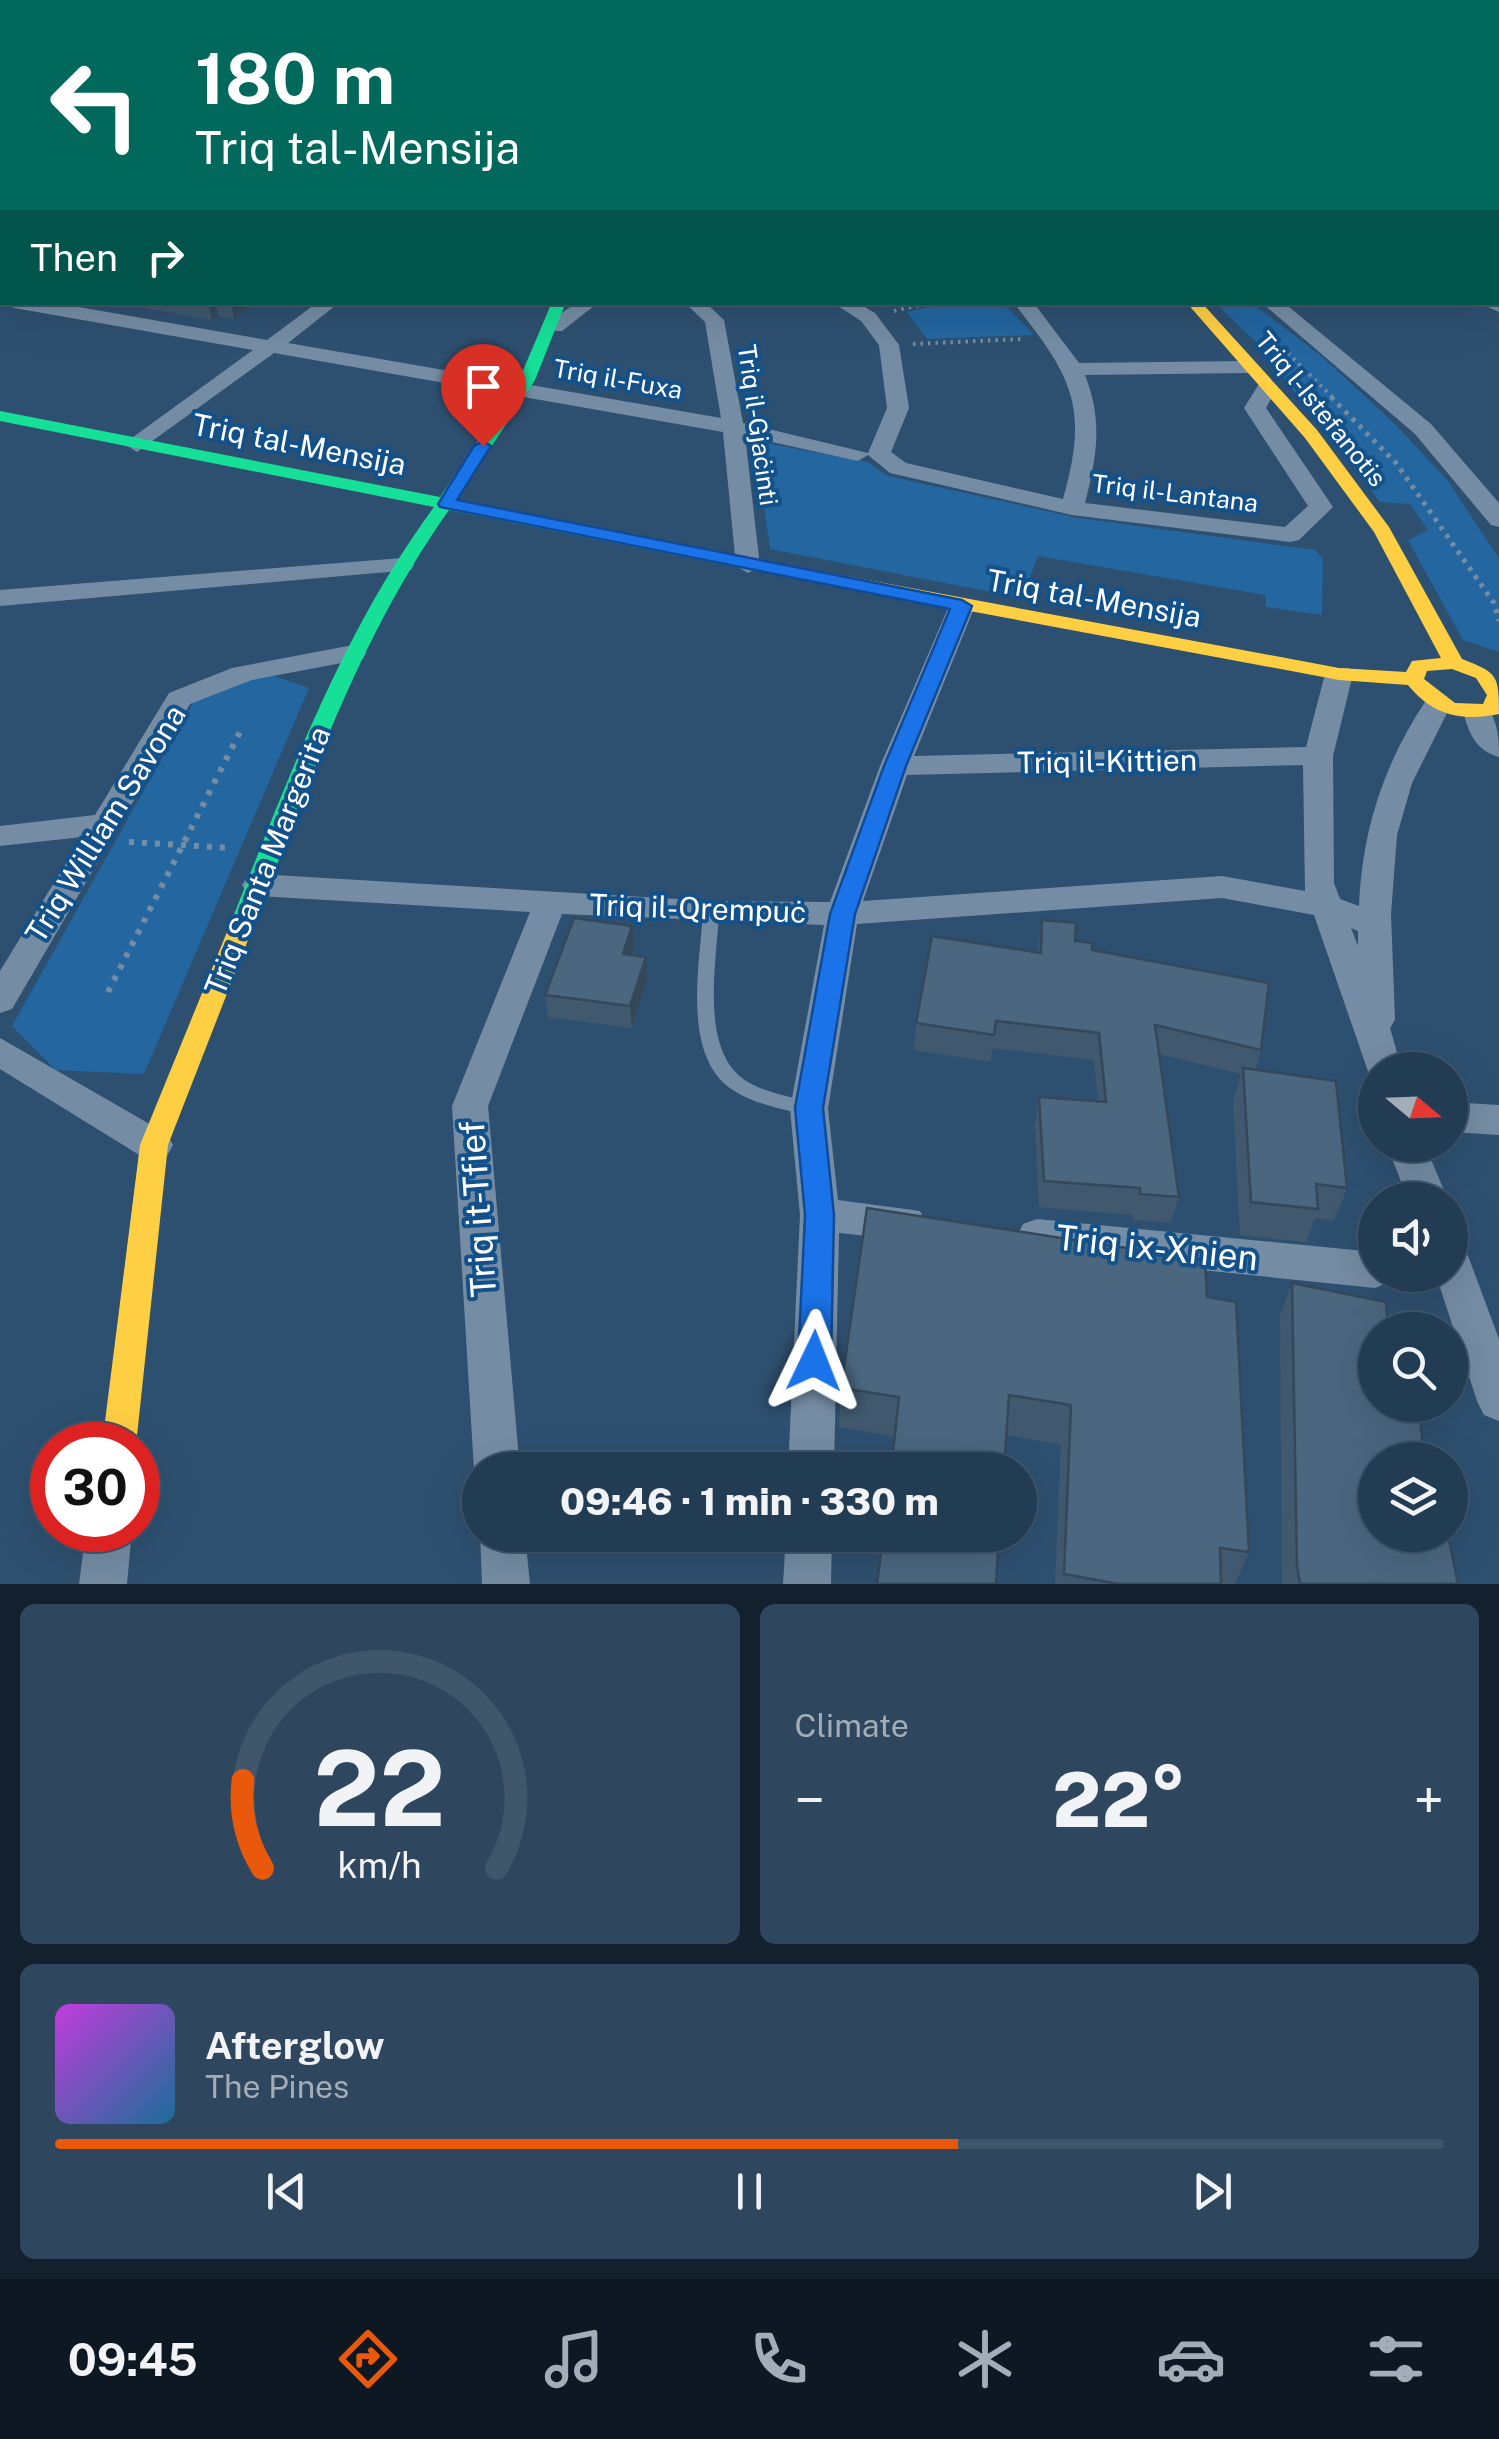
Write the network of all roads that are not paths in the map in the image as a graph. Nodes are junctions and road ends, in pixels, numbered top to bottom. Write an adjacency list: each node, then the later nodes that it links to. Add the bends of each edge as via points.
1 (32, 305): 11 (street, Triq il-Fuxa)
2 (326, 305): 11 (street)
3 (558, 305): 10 (street, Triq Santa Margerita)
4 (586, 305): 10 (street, Triq Santa Margerita)
5 (696, 305): 17 (street, Triq il-Gjaċinti, via 714,320)
6 (847, 305): 19 (street, via 868,316 888,345 898,408)
7 (1025, 305): 13 (street, via 1057,338)
8 (1196, 305): 12 (street, Triq l-Istefanotis)
9 (1274, 305): 20 (street, via 1386,393)
10 (554, 327): 15 (street, Triq Santa Margerita)
11 (272, 345): 15 (street, Triq il-Fuxa); 18 (street)
12 (1248, 366): 13 (street); 14 (street, Triq l-Istefanotis)
13 (1073, 369): 22 (street, via 1088,433)
14 (1266, 388): 22 (street, Triq il-Lantana, via 1255,408 1321,507 1290,535); 29 (street, Triq l-Istefanotis, via 1311,434 1384,531)
15 (519, 390): 17 (street, Triq il-Fuxa); 21 (street, Triq Santa Margerita)
16 (0, 416): 18 (street, Triq tal-Mensija)
17 (734, 427): 19 (street, Triq il-Fuxa); 25 (street, Triq il-Gjaċinti)
18 (137, 444): 21 (street, Triq tal-Mensija)
19 (868, 454): 22 (street, Triq il-Lantana, via 898,468)
20 (1489, 489): 23 (street)
21 (446, 504): 24 (street, Triq Santa Margerita); 25 (street, Triq tal-Mensija)
22 (1072, 508)
23 (1499, 520)
24 (402, 565): 26 (street); 28 (street, Triq Santa Margerita)
25 (748, 566): 27 (street, Triq tal-Mensija)
26 (0, 598)
27 (962, 606): 30 (street, Triq tal-Mensija); 36 (street)
28 (353, 653): 37 (street, Triq William Savona, via 243,672 179,699); 39 (street, Triq Santa Margerita)
29 (1454, 662): 31 (street, via 1418,665); 32 (street, via 1484,674)
30 (1339, 674): 31 (street, Triq tal-Mensija); 35 (street)
31 (1414, 679): 33 (street)
32 (1491, 702): 33 (street, via 1457,713); 34 (street, via 1483,734)
33 (1437, 706): 44 (street, via 1386,814)
34 (1499, 748)
35 (1318, 756): 36 (street, Triq il-Kittien); 41 (street, via 1318,883)
36 (895, 766): 43 (street)
37 (97, 832): 38 (street); 45 (street, Triq William Savona)
38 (0, 836)
39 (258, 884): 40 (street, Triq il-Qrempuċ); 52 (street, Triq Santa Margerita)
40 (550, 902): 42 (street, Triq il-Qrempuċ); 60 (street, Triq it-Tfief, via 470,1106)
41 (1325, 906): 43 (street, Triq il-Qrempuċ, via 1222,886); 44 (street, Triq il-Qrempuċ); 47 (street)
42 (711, 912): 43 (street, Triq il-Qrempuċ); 49 (lane, via 707,1042 717,1069 740,1087)
43 (842, 914): 49 (street)
44 (1374, 924): 48 (street)
45 (0, 1000)
46 (0, 1052): 52 (street)
47 (1379, 1052)
48 (1381, 1052)
49 (809, 1108): 53 (street)
50 (1468, 1119): 51 (street)
51 (1499, 1120)
52 (154, 1145): 59 (street, Triq Santa Margerita)
53 (820, 1215): 54 (street); 61 (street)
54 (938, 1226)
55 (998, 1232): 56 (street, Triq ix-Xnien)
56 (1358, 1268)
57 (1454, 1292): 58 (street)
58 (1499, 1401)
59 (122, 1422)
60 (497, 1452)
61 (812, 1452)
62 (106, 1552): 65 (street)
63 (503, 1552): 66 (street)
64 (808, 1552): 67 (street)
65 (102, 1584)
66 (506, 1584)
67 (807, 1584)

